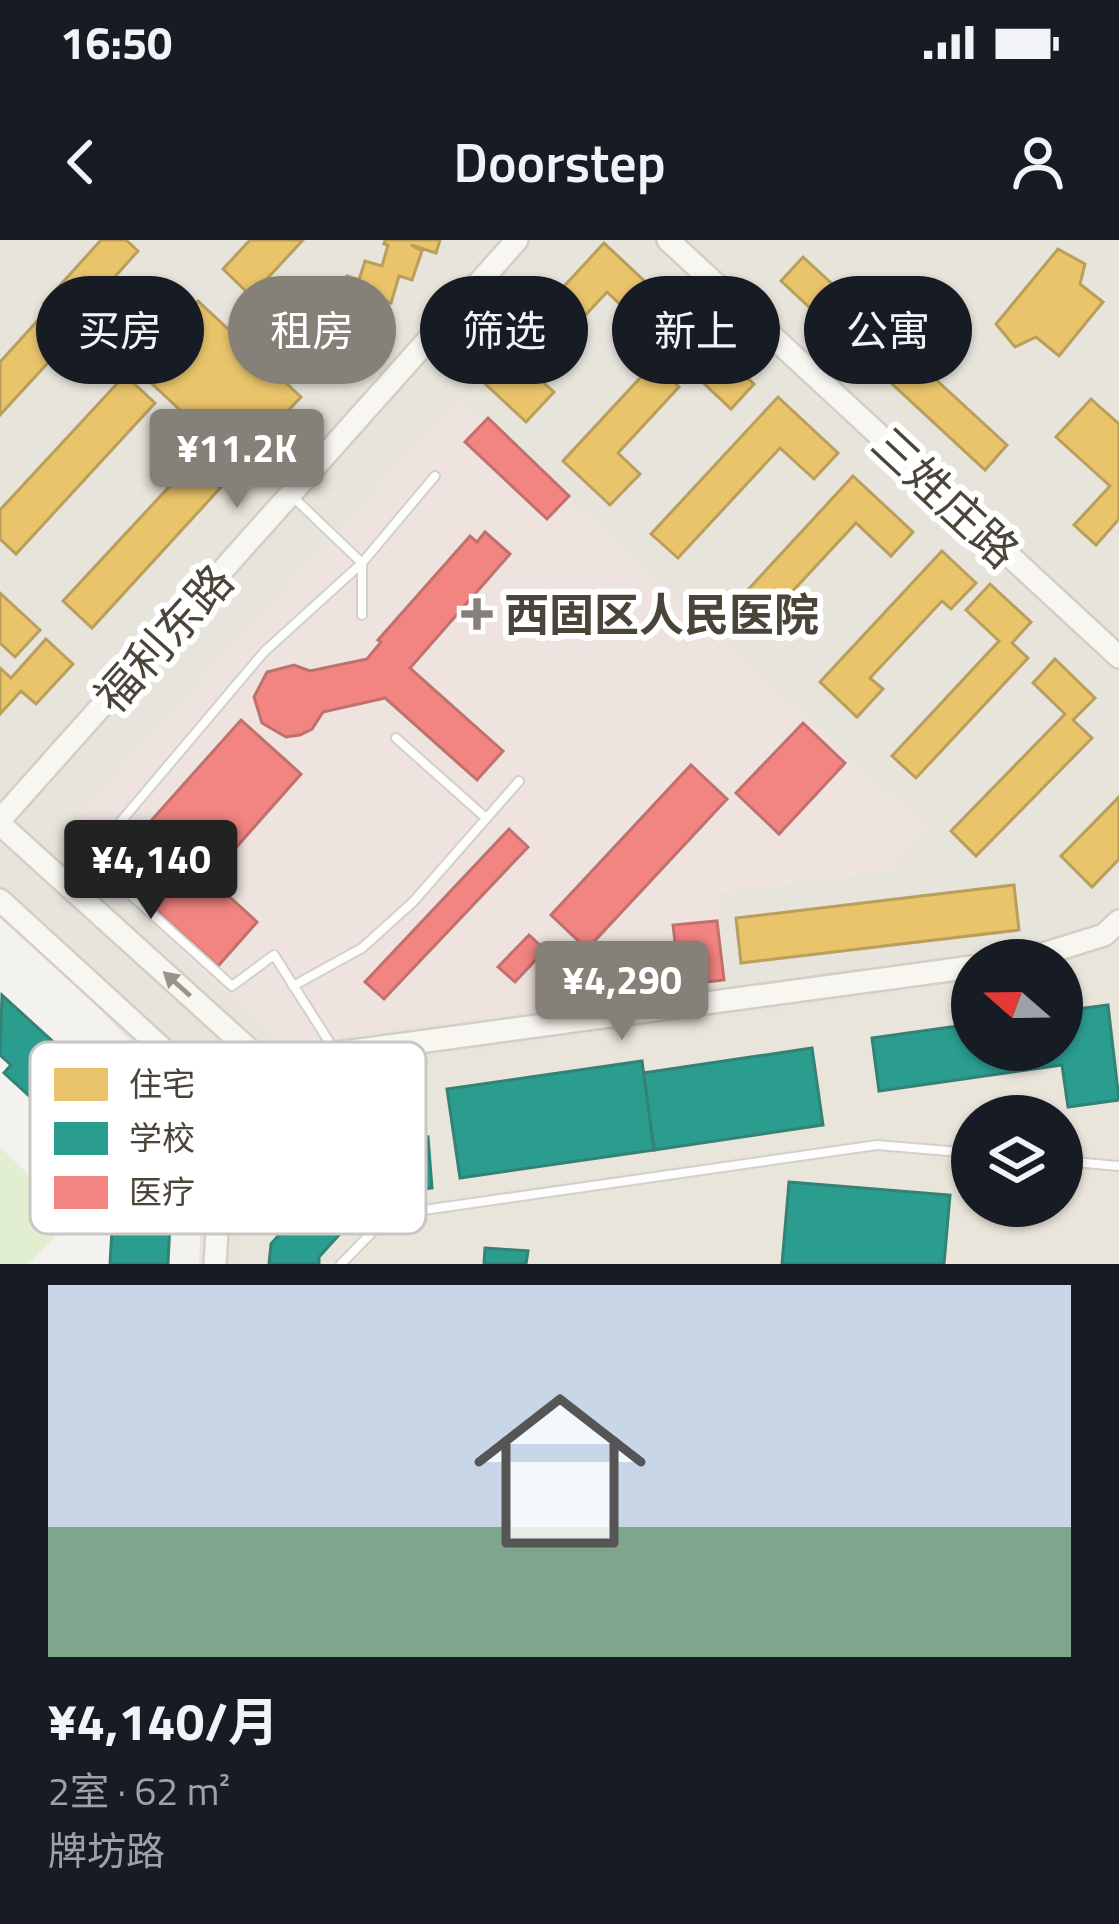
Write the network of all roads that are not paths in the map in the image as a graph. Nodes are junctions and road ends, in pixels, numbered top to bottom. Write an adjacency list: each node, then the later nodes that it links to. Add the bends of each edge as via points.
1 (518, 240): 4 (street, 福利东路)
2 (668, 240): 7 (street, 三姓庄路)
3 (435, 476): 5 (lane)
4 (290, 495): 5 (lane); 11 (street, 福利东路)
5 (362, 563): 6 (lane); 16 (lane, via 264,652 90,858 232,986 274,956)
6 (362, 615)
7 (1119, 657)
8 (396, 738): 10 (lane)
9 (519, 781): 10 (lane)
10 (486, 818): 16 (lane, via 362,948)
11 (0, 822): 18 (street, one-way to 11)
12 (0, 900): 17 (street)
13 (1119, 921): 14 (street)
14 (1083, 942)
15 (951, 970): 20 (street)
16 (293, 986): 19 (lane)
17 (155, 1042)
18 (241, 1042)
19 (328, 1042)
20 (416, 1042)
21 (951, 1151): 24 (lane, via 877,1144)
22 (1083, 1163): 23 (lane)
23 (1119, 1166)
24 (426, 1210)
25 (217, 1234): 27 (street)
26 (370, 1234): 28 (lane)
27 (215, 1264)
28 (341, 1264)

